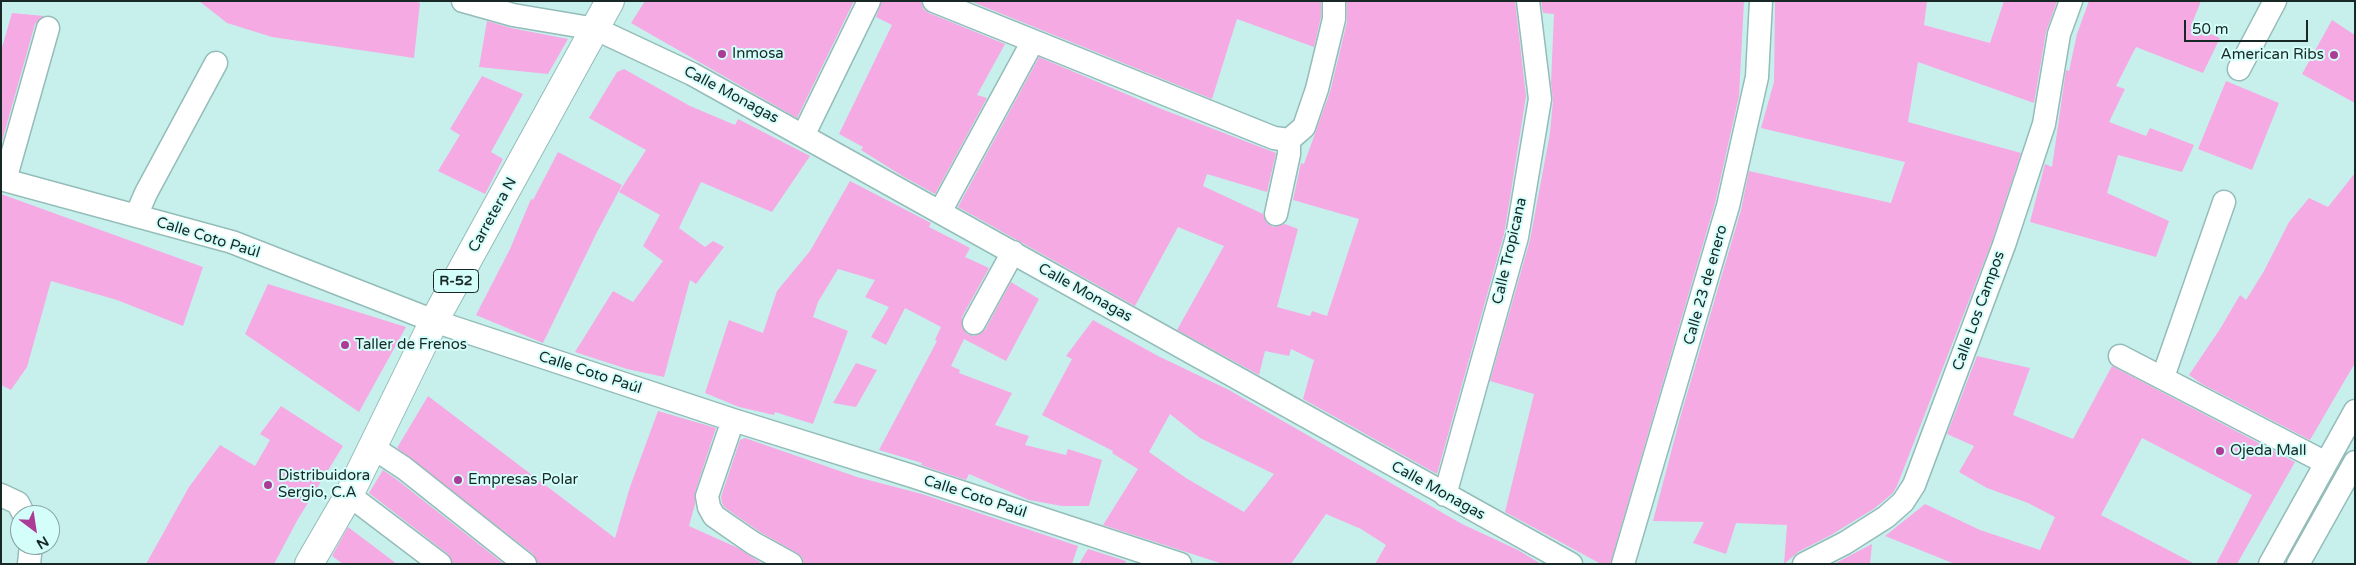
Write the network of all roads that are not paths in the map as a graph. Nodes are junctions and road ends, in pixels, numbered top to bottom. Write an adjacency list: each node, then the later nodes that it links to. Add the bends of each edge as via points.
1 (463, 1): 11 (street, Calle Monagas, via 513,15)
2 (610, 1): 11 (main road, Carretera N / R-52)
3 (869, 1): 15 (street)
4 (934, 1): 12 (street)
5 (1334, 1): 16 (street, via 1334,19 1307,120)
6 (1528, 1): 34 (street, Calle Tropicana, via 1540,100 1517,236)
7 (1761, 1): 42 (street, Calle 23 de enero, via 1756,77 1728,206)
8 (2070, 1): 43 (street, Calle Los Campos, via 2059,34 2044,124 2004,245 1914,486 1903,502 1886,517 1846,543)
9 (2276, 1): 14 (street)
10 (48, 28): 17 (street)
11 (596, 29): 15 (street, Calle Monagas, via 692,74); 23 (main road, Carretera N / R-52)
12 (1033, 41): 16 (street, via 1274,138); 19 (street)
13 (216, 63): 21 (street)
14 (2239, 69)
15 (804, 134): 19 (street, Calle Monagas)
16 (1289, 140): 20 (street)
17 (3, 180): 21 (street, Calle Coto Paúl)
18 (2224, 202): 26 (street)
19 (940, 212): 22 (street, Calle Monagas)
20 (1276, 214)
21 (136, 216): 23 (street, Calle Coto Paúl, via 232,242)
22 (1013, 252): 24 (street); 34 (street, Calle Monagas)
23 (434, 321): 28 (street, Calle Coto Paúl); 29 (main road, Carretera N / R-52)
24 (974, 323)
25 (2120, 356): 26 (street)
26 (2163, 377): 31 (street)
27 (2355, 411): 31 (street)
28 (733, 420): 39 (street, via 707,496 709,507 714,516); 40 (street, Calle Coto Paúl)
29 (372, 447): 33 (main road, Carretera N / R-52); 38 (street, via 404,468)
30 (2355, 462): 45 (street)
31 (2326, 463): 44 (street)
32 (1, 494): 35 (street)
33 (349, 495): 36 (main road, Carretera N / R-52); 37 (street)
34 (1445, 495): 41 (street, Calle Monagas)
35 (19, 505)
36 (310, 564)
37 (440, 564)
38 (524, 564)
39 (791, 564)
40 (1180, 564)
41 (1571, 564)
42 (1623, 564)
43 (1804, 564)
44 (2270, 564)
45 (2298, 564)

